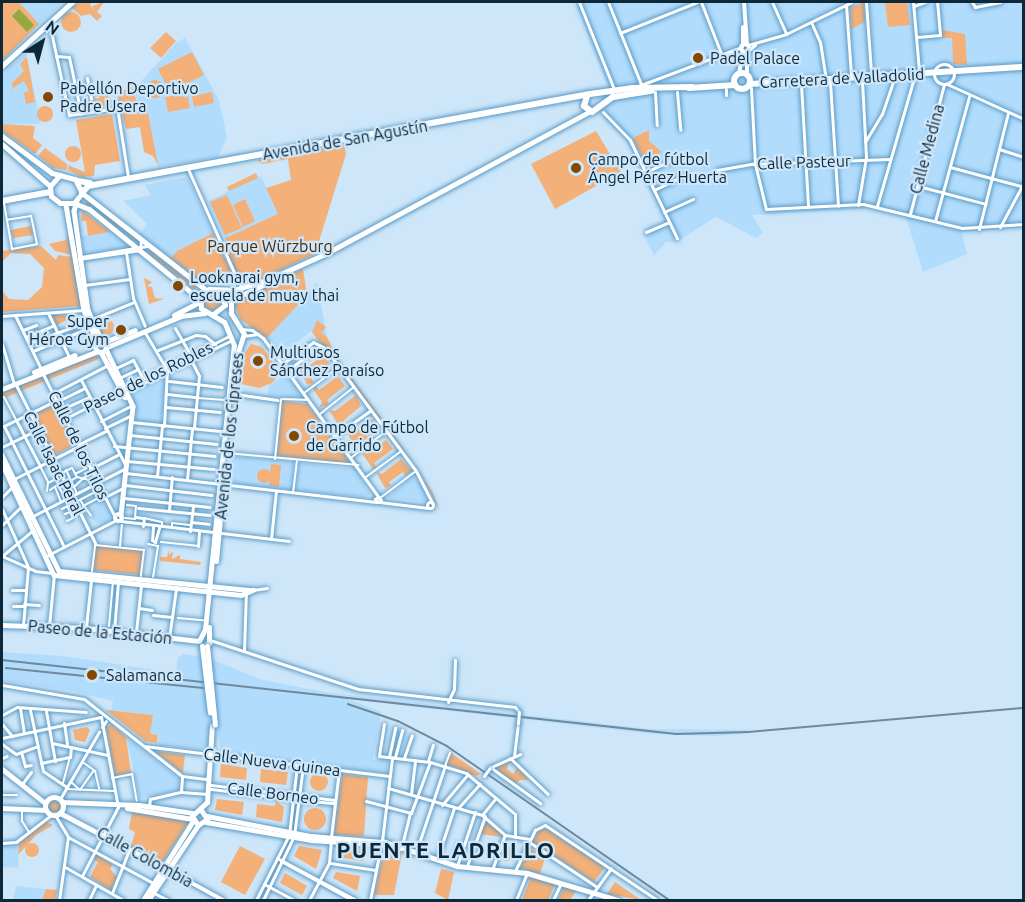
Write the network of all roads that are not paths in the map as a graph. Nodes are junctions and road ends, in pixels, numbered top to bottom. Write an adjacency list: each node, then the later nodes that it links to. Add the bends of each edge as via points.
1 (72, 2): 16 (main road)
2 (579, 2): 51 (street)
3 (608, 2): 17 (street)
4 (699, 2): 17 (street); 24 (street)
5 (744, 2): 20 (street)
6 (771, 2): 18 (street)
7 (866, 2): 29 (street)
8 (913, 2): 14 (street)
9 (925, 2): 14 (street)
10 (937, 2): 19 (street, via 940,35)
11 (972, 2): 12 (street, via 975,7)
12 (1001, 2)
13 (849, 3): 15 (street); 32 (street)
14 (914, 6): 19 (street)
15 (811, 22): 18 (street); 33 (street, via 820,42)
16 (48, 26): 23 (street); 26 (main road)
17 (620, 33): 40 (street)
18 (786, 34): 20 (street)
19 (917, 37): 28 (street)
20 (745, 48): 21 (street); 22 (street); 25 (street); 31 (street)
21 (736, 52): 22 (street); 25 (street)
22 (728, 54): 24 (street)
23 (56, 56): 47 (street, via 69,57); 65 (street, via 70,116)
24 (722, 56): 40 (street)
25 (743, 57): 31 (street)
26 (2, 66)
27 (1023, 67): 34 (highway, Carretera de Valladolid)
28 (919, 70)
29 (871, 72)
30 (934, 73): 34 (highway, Carretera de Valladolid); 42 (street, Carretera de Valladolid, via 935,80); 45 (highway, Carretera de Valladolid)
31 (743, 74): 43 (highway, Carretera de Valladolid); 45 (highway, Carretera de Valladolid)
32 (851, 74)
33 (825, 75)
34 (953, 75): 42 (street, Carretera de Valladolid); 49 (street)
35 (87, 78): 44 (street)
36 (914, 78): 75 (street)
37 (894, 79): 70 (street, via 882,114)
38 (862, 81): 70 (street)
39 (830, 82): 77 (street)
40 (641, 84): 48 (street)
41 (801, 84): 78 (street)
42 (945, 84): 49 (street); 91 (street, Calle Medina)
43 (735, 85): 45 (highway, Carretera de Valladolid, via 742,89); 46 (highway, Carretera de Valladolid)
44 (88, 86): 47 (street); 58 (street)
45 (750, 86): 79 (street)
46 (692, 87): 48 (highway, Carretera de Valladolid); 62 (highway, Carretera de Valladolid, via 630,93)
47 (76, 88): 65 (street)
48 (633, 88): 51 (highway, Carretera de Valladolid)
49 (956, 88): 57 (street)
50 (726, 89): 54 (street)
51 (614, 91): 56 (highway, Carretera de Valladolid)
52 (655, 92): 67 (street)
53 (678, 92): 68 (street)
54 (726, 94)
55 (587, 95): 56 (highway, Carretera de Valladolid); 60 (highway, Avenida de San Agustín); 61 (highway)
56 (596, 95): 62 (highway)
57 (969, 97): 64 (street); 80 (street)
58 (91, 99)
59 (116, 101): 63 (street)
60 (564, 101): 61 (highway, Avenida de San Agustín); 81 (highway, Avenida de San Agustín)
61 (586, 107): 62 (highway, Carretera de Valladolid); 122 (main road, via 579,115 373,229)
62 (600, 107): 83 (street, via 630,140)
63 (117, 108): 65 (street); 87 (street)
64 (1008, 113): 66 (street); 72 (street)
65 (81, 114)
66 (1023, 119)
67 (657, 125)
68 (680, 130)
69 (2, 136): 85 (main road)
70 (865, 142): 76 (street)
71 (2, 144): 93 (main road, via 45,178)
72 (999, 149): 74 (street); 86 (street)
73 (678, 157): 83 (street)
74 (1023, 157)
75 (890, 159): 76 (street, Calle Pasteur); 106 (street)
76 (864, 160): 77 (street, Calle Pasteur); 104 (street)
77 (835, 161): 78 (street, Calle Pasteur); 105 (street)
78 (805, 163): 79 (street, Calle Pasteur); 107 (street)
79 (755, 164): 82 (street, Calle Pasteur); 107 (street, via 766,209)
80 (950, 167): 86 (street); 96 (street)
81 (188, 168): 87 (highway, Avenida de San Agustín); 123 (street)
82 (717, 170)
83 (646, 172): 94 (street)
84 (687, 174): 94 (street)
85 (60, 175): 88 (main road); 93 (main road)
86 (992, 178): 92 (street); 101 (street)
87 (128, 179): 88 (highway, Avenida de San Agustín); 90 (highway, Avenida de San Agustín)
88 (78, 181): 95 (main road)
89 (1023, 182): 92 (street)
90 (89, 186): 95 (highway); 97 (highway)
91 (917, 186): 96 (street); 110 (street, Calle Medina)
92 (1022, 186): 115 (street)
93 (50, 189): 99 (highway); 102 (main road)
94 (654, 190): 109 (street)
95 (82, 193): 97 (main road); 100 (main road)
96 (943, 193): 101 (street); 112 (street)
97 (87, 198): 119 (main road)
98 (693, 199): 109 (street)
99 (2, 201): 111 (street)
100 (76, 202): 102 (main road); 103 (main road); 108 (main road)
101 (986, 204): 116 (street)
102 (66, 205): 121 (main road)
103 (83, 205): 108 (main road); 119 (main road)
104 (858, 205): 105 (street); 106 (street)
105 (837, 206): 107 (street)
106 (877, 206): 110 (street)
107 (808, 207)
108 (74, 210): 121 (main road)
109 (664, 212): 113 (street)
110 (910, 214): 112 (street)
111 (7, 220): 111 (street, via 12,249 37,244 31,216)
112 (935, 221): 116 (street)
113 (669, 222): 117 (street); 118 (street)
114 (1023, 224): 115 (street)
115 (1000, 227): 116 (street)
116 (979, 229)
117 (646, 232)
118 (677, 238)
119 (141, 246): 120 (street); 121 (street); 128 (main road); 130 (main road)
120 (126, 252): 121 (street); 124 (street)
121 (79, 258): 126 (main road); 133 (main road)
122 (281, 274): 125 (main road); 127 (main road)
123 (236, 277): 127 (street)
124 (130, 279): 126 (street); 131 (street)
125 (273, 280): 132 (main road); 142 (main road, via 233,298 230,306)
126 (85, 285): 133 (main road)
127 (242, 288): 129 (main road)
128 (206, 290): 129 (main road); 130 (main road)
129 (219, 290): 132 (main road)
130 (199, 300): 135 (main road); 146 (main road)
131 (134, 302): 139 (street); 146 (street)
132 (225, 304): 137 (main road); 142 (main road)
133 (86, 310): 134 (street); 139 (main road)
134 (48, 313): 136 (street); 141 (street)
135 (205, 313): 137 (main road); 146 (main road, via 181,316)
136 (15, 315): 138 (street); 145 (street, Calle de los Tilos)
137 (212, 315): 150 (main road, via 224,322)
138 (2, 316)
139 (91, 320): 143 (main road); 147 (street); 157 (main road)
140 (36, 325): 145 (street)
141 (54, 325): 147 (street); 149 (street)
142 (238, 325): 148 (street); 150 (main road); 151 (main road)
143 (91, 327): 152 (street); 157 (main road)
144 (175, 328): 153 (street)
145 (23, 330): 149 (street, Calle de los Tilos)
146 (147, 330): 157 (main road); 160 (street)
147 (57, 332): 152 (street); 154 (street)
148 (259, 334): 151 (street); 165 (street)
149 (26, 337): 154 (street, Calle de los Tilos)
150 (231, 337): 151 (main road); 156 (street, Paseo de los Robles); 163 (street, Paseo de los Robles); 188 (main road, Avenida de los Cipreses)
151 (242, 338): 188 (main road, Avenida de los Cipreses)
152 (61, 340): 161 (street); 162 (street)
153 (182, 340): 156 (street, via 202,335); 160 (street); 163 (street)
154 (29, 343): 161 (street, Calle de los Tilos)
155 (2, 344): 159 (street, Calle Isaac Peral)
156 (215, 344): 163 (street, Paseo de los Robles)
157 (101, 346): 162 (main road); 167 (main road); 171 (main road); 172 (main road)
158 (320, 346): 165 (street, via 313,342); 168 (street); 173 (street)
159 (2, 350): 164 (street, Calle Isaac Peral)
160 (158, 350): 170 (street)
161 (33, 351): 171 (street, Calle de los Tilos)
162 (69, 357): 171 (main road)
163 (191, 358): 170 (street, Paseo de los Robles); 179 (street, via 199,376)
164 (8, 363): 166 (street); 178 (street, Calle Isaac Peral)
165 (282, 364): 173 (street)
166 (2, 365)
167 (108, 365): 172 (main road); 176 (street)
168 (339, 367): 182 (street); 186 (street)
169 (138, 369): 172 (street, via 133,360); 174 (street); 175 (street)
170 (167, 369): 175 (street, Paseo de los Robles); 177 (street); 184 (street, Paseo de los Robles)
171 (42, 370): 178 (main road); 185 (street, Calle de los Tilos)
172 (113, 370): 174 (main road); 184 (main road)
173 (287, 371): 186 (street)
174 (119, 378): 184 (main road)
175 (143, 379): 184 (street, Paseo de los Robles)
176 (81, 380): 183 (street); 185 (street)
177 (169, 381): 179 (street); 187 (street)
178 (14, 382): 180 (main road); 203 (street, Calle Isaac Peral)
179 (198, 384): 181 (street); 191 (street)
180 (2, 387)
181 (222, 387)
182 (354, 387): 200 (street); 204 (street)
183 (85, 388): 190 (street); 195 (street)
184 (123, 390): 196 (street, Paseo de los Robles); 201 (main road)
185 (54, 393): 195 (street, Calle de los Tilos)
186 (304, 393): 194 (street)
187 (167, 394): 191 (street); 197 (street)
188 (231, 394): 192 (street); 216 (main road, Avenida de los Cipreses)
189 (4, 397): 206 (street)
190 (89, 397): 196 (street); 198 (street)
191 (197, 398): 193 (street); 199 (street)
192 (279, 399): 194 (street); 237 (street)
193 (225, 400)
194 (309, 400): 204 (street)
195 (57, 401): 198 (street, Calle de los Tilos); 203 (street)
196 (93, 405): 205 (street, Paseo de los Robles); 208 (street)
197 (166, 407): 199 (street); 211 (street)
198 (62, 409): 205 (street, Calle de los Tilos)
199 (196, 410): 202 (street); 213 (street)
200 (371, 410): 215 (street); 219 (street)
201 (132, 411): 208 (street); 209 (main road); 212 (street)
202 (220, 412)
203 (29, 413): 206 (street); 214 (street, Calle Isaac Peral)
204 (320, 414): 219 (street)
205 (66, 418): 224 (street, Calle de los Tilos)
206 (16, 420): 210 (street); 218 (street)
207 (2, 421): 210 (street)
208 (101, 421): 212 (street)
209 (131, 422): 211 (street); 217 (main road)
210 (3, 426): 222 (street)
211 (163, 426): 213 (street); 220 (street)
212 (105, 429): 224 (street); 225 (street)
213 (193, 429): 216 (street); 221 (street)
214 (37, 430): 218 (street); 236 (street, Calle Isaac Peral)
215 (386, 431): 229 (street); 235 (street)
216 (227, 432): 230 (main road, Avenida de los Cipreses); 262 (main road, Avenida de los Cipreses)
217 (130, 435): 220 (street); 227 (main road)
218 (24, 436): 222 (street); 242 (street)
219 (336, 436): 235 (street)
220 (161, 438): 221 (street); 228 (street)
221 (190, 441): 223 (street); 231 (street)
222 (12, 442): 226 (street); 249 (street)
223 (217, 444)
224 (79, 445): 236 (street); 247 (street, Calle de los Tilos)
225 (114, 446): 227 (street); 233 (street)
226 (2, 447)
227 (129, 447): 228 (street); 244 (main road)
228 (160, 451): 231 (street); 240 (street)
229 (402, 451): 248 (street); 255 (street)
230 (226, 453): 237 (street); 262 (main road, Avenida de los Cipreses)
231 (189, 454): 234 (street); 243 (street)
232 (2, 455): 259 (main road)
233 (118, 455): 244 (street); 247 (street)
234 (215, 456)
235 (351, 457): 241 (street)
236 (52, 459): 242 (street); 250 (street, Calle Isaac Peral)
237 (275, 459): 238 (street)
238 (297, 461): 241 (street); 270 (street)
239 (2, 463): 259 (main road)
240 (158, 464): 243 (street); 244 (street); 253 (street)
241 (358, 465): 255 (street)
242 (40, 466): 249 (street); 260 (street)
243 (188, 467): 245 (street); 256 (street)
244 (127, 469): 251 (street); 251 (street); 253 (street); 267 (main road)
245 (214, 469)
246 (66, 470): 250 (street); 252 (street, via 72,468); 257 (street)
247 (89, 470): 252 (street); 258 (street); 261 (street, Calle de los Tilos)
248 (416, 471): 277 (street); 277 (street, via 430,495 429,505)
249 (27, 472): 259 (street); 294 (street)
250 (60, 474): 275 (street, Calle Isaac Peral)
251 (118, 474): 261 (street)
252 (76, 476): 257 (street); 258 (street)
253 (157, 476): 254 (street)
254 (172, 477): 256 (street); 266 (street)
255 (366, 477): 277 (street)
256 (186, 479): 262 (street)
257 (72, 480): 264 (street)
258 (83, 480): 264 (street); 265 (street)
259 (12, 482): 274 (street); 285 (main road); 304 (main road)
260 (48, 483): 263 (street, via 56,479); 263 (street, via 48,490)
261 (98, 484): 265 (street); 276 (street, Calle de los Tilos)
262 (221, 484): 268 (street); 321 (main road, Avenida de los Cipreses)
263 (57, 486): 278 (street); 282 (street, via 55,492)
264 (75, 486): 271 (street)
265 (92, 487): 269 (street); 271 (street)
266 (171, 490): 267 (street); 273 (street); 284 (street)
267 (124, 491): 272 (street); 281 (street); 308 (main road)
268 (276, 491): 270 (street); 322 (street)
269 (95, 492): 279 (street); 280 (street)
270 (293, 493): 277 (street)
271 (77, 494): 275 (street)
272 (109, 495)
273 (212, 495)
274 (2, 497)
275 (71, 497): 278 (street); 283 (street, Calle Isaac Peral)
276 (105, 498): 280 (street); 308 (street, Calle de los Tilos)
277 (379, 499)
278 (65, 500): 282 (street)
279 (80, 500): 283 (street); 289 (street)
280 (98, 500): 289 (street)
281 (146, 500): 284 (street); 292 (street)
282 (61, 502): 294 (street)
283 (74, 503): 288 (street); 320 (street, Calle Isaac Peral)
284 (170, 503): 287 (street); 297 (street)
285 (23, 505): 304 (main road); 307 (street)
286 (127, 505): 291 (street)
287 (193, 505): 290 (street); 299 (street)
288 (67, 506): 295 (street); 298 (street)
289 (83, 506): 303 (street)
290 (210, 507)
291 (137, 508): 292 (street); 301 (street)
292 (145, 508): 296 (street)
293 (2, 509): 307 (street)
294 (46, 509): 304 (street); 329 (street)
295 (62, 509)
296 (154, 509): 297 (street); 306 (street)
297 (169, 510): 299 (street)
298 (70, 512): 300 (street); 309 (street, via 74,518)
299 (192, 513): 302 (street); 310 (street)
300 (65, 514)
301 (136, 515): 305 (street); 308 (street)
302 (210, 515)
303 (92, 516)
304 (31, 517): 317 (main road); 331 (main road)
305 (144, 518): 306 (street); 313 (street)
306 (153, 519): 315 (street, via 162,522)
307 (7, 520): 311 (street); 323 (street)
308 (120, 520): 313 (street); 320 (street); 330 (street)
309 (67, 521)
310 (190, 524): 312 (street); 316 (street); 318 (street)
311 (2, 525)
312 (208, 525)
313 (143, 526): 314 (street)
314 (153, 527): 315 (street); 315 (street, via 155,542)
315 (160, 527): 318 (street)
316 (172, 527)
317 (34, 528): 323 (street); 331 (main road)
318 (190, 531): 319 (street)
319 (199, 532): 321 (street); 328 (street)
320 (90, 534): 326 (street, Calle Isaac Peral); 329 (street)
321 (216, 534): 322 (street); 341 (main road, Avenida de los Cipreses)
322 (271, 539): 324 (street)
323 (18, 541): 332 (street); 333 (street)
324 (290, 541)
325 (161, 542): 328 (street)
326 (95, 543)
327 (148, 544): 336 (street, via 158,546)
328 (198, 546)
329 (64, 547): 331 (street)
330 (119, 548): 335 (street, via 95,545); 338 (street, via 144,550)
331 (50, 554): 334 (main road)
332 (2, 556): 333 (street)
333 (28, 568): 334 (street); 343 (street)
334 (56, 572): 335 (main road); 358 (street)
335 (92, 575): 337 (main road); 359 (street)
336 (153, 577)
337 (116, 580): 338 (main road); 357 (street); 360 (street)
338 (140, 580): 339 (main road); 341 (main road); 349 (street)
339 (177, 587): 341 (main road); 352 (street)
340 (267, 588): 344 (street)
341 (211, 589): 345 (main road); 354 (main road, Avenida de los Cipreses); 363 (main road, Avenida de los Cipreses)
342 (12, 590): 343 (street)
343 (25, 590): 347 (street)
344 (253, 590): 345 (main road)
345 (246, 592): 364 (street)
346 (39, 604): 347 (street)
347 (24, 605): 348 (street); 356 (street)
348 (13, 606)
349 (139, 608): 350 (street); 361 (street)
350 (152, 610)
351 (153, 615): 352 (street)
352 (172, 617): 362 (street)
353 (178, 618): 354 (street)
354 (206, 621): 363 (main road, Avenida de los Cipreses)
355 (2, 625): 356 (main road, Paseo de la Estación)
356 (23, 626): 358 (main road, Paseo de la Estación)
357 (109, 626)
358 (49, 627): 359 (main road, Paseo de la Estación)
359 (86, 628): 360 (main road, Paseo de la Estación)
360 (114, 631): 361 (main road, Paseo de la Estación)
361 (136, 634): 362 (main road, Paseo de la Estación)
362 (169, 638): 363 (main road, Paseo de la Estación)
363 (207, 641): 364 (street); 403 (main road, bridge)
364 (244, 651): 367 (street, via 358,689)
365 (455, 660): 367 (street, via 454,689)
366 (2, 685): 373 (street, via 68,694 86,700)
367 (448, 702): 405 (street, bridge, via 519,711)
368 (20, 708): 369 (street); 372 (street); 384 (street)
369 (30, 710): 370 (street); 381 (street)
370 (46, 711): 371 (street); 378 (street)
371 (86, 712)
372 (2, 715)
373 (101, 715): 374 (street); 375 (street); 379 (street)
374 (108, 720): 379 (street); 394 (street)
375 (64, 723): 378 (street); 395 (street)
376 (2, 724): 386 (street)
377 (384, 724): 408 (street, via 379,756)
378 (49, 727): 381 (street); 390 (street)
379 (103, 728): 383 (street); 402 (street)
380 (395, 728): 408 (street)
381 (34, 730): 384 (street); 393 (street)
382 (402, 730): 387 (street)
383 (99, 732): 398 (street)
384 (24, 733): 386 (street)
385 (412, 735): 409 (street)
386 (12, 736): 389 (street)
387 (400, 736): 388 (street); 408 (street)
388 (406, 737)
389 (2, 738)
390 (52, 743): 395 (street); 411 (street)
391 (2, 744): 397 (street, via 16,754)
392 (434, 745): 412 (street)
393 (38, 746): 397 (street); 414 (street)
394 (144, 746): 396 (street, Calle Nueva Guinea); 399 (street)
395 (69, 747): 398 (street); 407 (street)
396 (155, 747): 399 (street); 403 (street, Calle Nueva Guinea)
397 (21, 752): 415 (street, via 25,766)
398 (90, 752): 402 (street); 413 (street)
399 (151, 752): 425 (street)
400 (450, 753): 418 (street)
401 (520, 754): 405 (street)
402 (108, 755): 427 (street)
403 (214, 755): 416 (street, Calle Nueva Guinea); 433 (main road)
404 (7, 756): 406 (street)
405 (512, 757): 420 (street); 441 (street)
406 (2, 758)
407 (70, 758): 411 (street); 431 (street)
408 (392, 758): 409 (street); 426 (street)
409 (404, 758): 410 (street)
410 (415, 760): 412 (street); 440 (street)
411 (56, 761): 414 (street)
412 (429, 762): 418 (street); 446 (street)
413 (84, 763): 421 (street); 429 (street)
414 (41, 764): 415 (street); 431 (street, via 44,772)
415 (31, 765)
416 (297, 765): 417 (street, Calle Nueva Guinea); 444 (street)
417 (303, 766): 422 (street, Calle Nueva Guinea); 445 (street)
418 (446, 766): 424 (street); 451 (street)
419 (2, 768): 430 (main road)
420 (489, 768): 428 (street, bridge, via 484,776); 452 (street)
421 (94, 770): 436 (street); 437 (street)
422 (339, 770): 426 (street, Calle Nueva Guinea); 450 (street)
423 (31, 772): 430 (street)
424 (468, 774): 428 (street); 455 (street)
425 (182, 776): 433 (street); 439 (street)
426 (389, 776): 435 (street)
427 (112, 778): 438 (street); 448 (street, via 132,774)
428 (475, 779): 432 (street)
429 (70, 782): 434 (street); 436 (street)
430 (22, 784): 453 (main road)
431 (63, 784): 434 (street)
432 (480, 784): 447 (street); 461 (street)
433 (210, 787): 439 (street); 444 (street, Calle Borneo); 464 (main road)
434 (67, 788): 436 (street); 460 (street)
435 (388, 788): 446 (street); 454 (street)
436 (80, 790): 437 (street)
437 (99, 790): 438 (street)
438 (114, 791): 456 (street)
439 (181, 792): 457 (street, via 150,799)
440 (411, 794)
441 (548, 794)
442 (2, 795): 443 (street)
443 (17, 795)
444 (293, 797): 445 (street, Calle Borneo); 468 (street)
445 (299, 798): 450 (street, Calle Borneo); 468 (street)
446 (417, 798): 451 (street); 463 (street)
447 (496, 798): 465 (street); 472 (street, via 517,818)
448 (137, 801)
449 (366, 801): 454 (street)
450 (335, 802): 473 (street)
451 (433, 802): 455 (street); 480 (street)
452 (540, 803)
453 (44, 804): 459 (main road); 460 (main road, Calle Colombia); 460 (main road)
454 (386, 804): 463 (street); 476 (street)
455 (442, 805): 461 (street)
456 (120, 806): 457 (main road); 460 (main road); 466 (main road); 469 (street)
457 (149, 806): 466 (main road)
458 (2, 808): 459 (main road)
459 (22, 808): 467 (street, via 22,821)
460 (60, 808): 467 (street); 469 (main road, Calle Colombia); 471 (street)
461 (456, 808): 462 (street); 483 (street)
462 (475, 812): 465 (street); 485 (street)
463 (411, 813): 478 (street)
464 (205, 815): 466 (main road); 466 (main road); 468 (main road)
465 (485, 817): 470 (street); 488 (street)
466 (194, 820): 490 (main road)
467 (29, 832): 475 (street, via 16,842)
468 (292, 834): 473 (main road); 481 (street); 482 (street)
469 (104, 835): 477 (main road, Calle Colombia); 479 (street)
470 (505, 835): 472 (street); 492 (street)
471 (68, 837): 479 (street); 486 (street)
472 (515, 837): 474 (street)
473 (331, 839): 476 (main road); 484 (street)
474 (530, 841): 489 (street, via 541,825); 493 (street); 502 (street)
475 (2, 843)
476 (380, 843): 478 (main road); 491 (street)
477 (130, 849): 487 (street); 490 (main road, Calle Colombia)
478 (401, 849): 480 (main road)
479 (96, 852): 487 (street); 495 (street)
480 (415, 854): 483 (main road)
481 (277, 858): 482 (street); 499 (street)
482 (282, 861): 496 (street); 501 (street)
483 (436, 861): 485 (main road)
484 (329, 863): 491 (street); 496 (street)
485 (457, 866): 488 (main road)
486 (65, 867): 495 (street); 506 (street)
487 (125, 868): 498 (street); 503 (street)
488 (466, 868): 492 (main road)
489 (611, 868): 502 (street); 524 (street)
490 (166, 869): 498 (main road); 504 (main road); 512 (street, Calle Colombia)
491 (375, 870): 519 (street)
492 (492, 870): 493 (main road)
493 (514, 871): 494 (main road)
494 (527, 873): 497 (main road); 520 (street)
495 (82, 876): 500 (street)
496 (319, 881): 516 (street); 517 (street); 518 (street)
497 (561, 883): 505 (main road); 521 (street)
498 (154, 884): 509 (main road)
499 (264, 884): 501 (street); 513 (street)
500 (96, 885): 503 (street); 507 (street)
501 (270, 887): 514 (street); 515 (street)
502 (597, 887): 505 (street)
503 (112, 893): 508 (street)
504 (154, 893): 510 (main road); 511 (street)
505 (593, 893): 522 (street); 523 (main road)
506 (59, 900)
507 (89, 900)
508 (123, 900)
509 (143, 900)
510 (148, 900)
511 (168, 900)
512 (223, 900)
513 (256, 900)
514 (263, 900)
515 (294, 900)
516 (309, 900)
517 (352, 900)
518 (356, 900)
519 (370, 900)
520 (516, 900)
521 (553, 900)
522 (588, 900)
523 (618, 900)
524 (657, 900)

